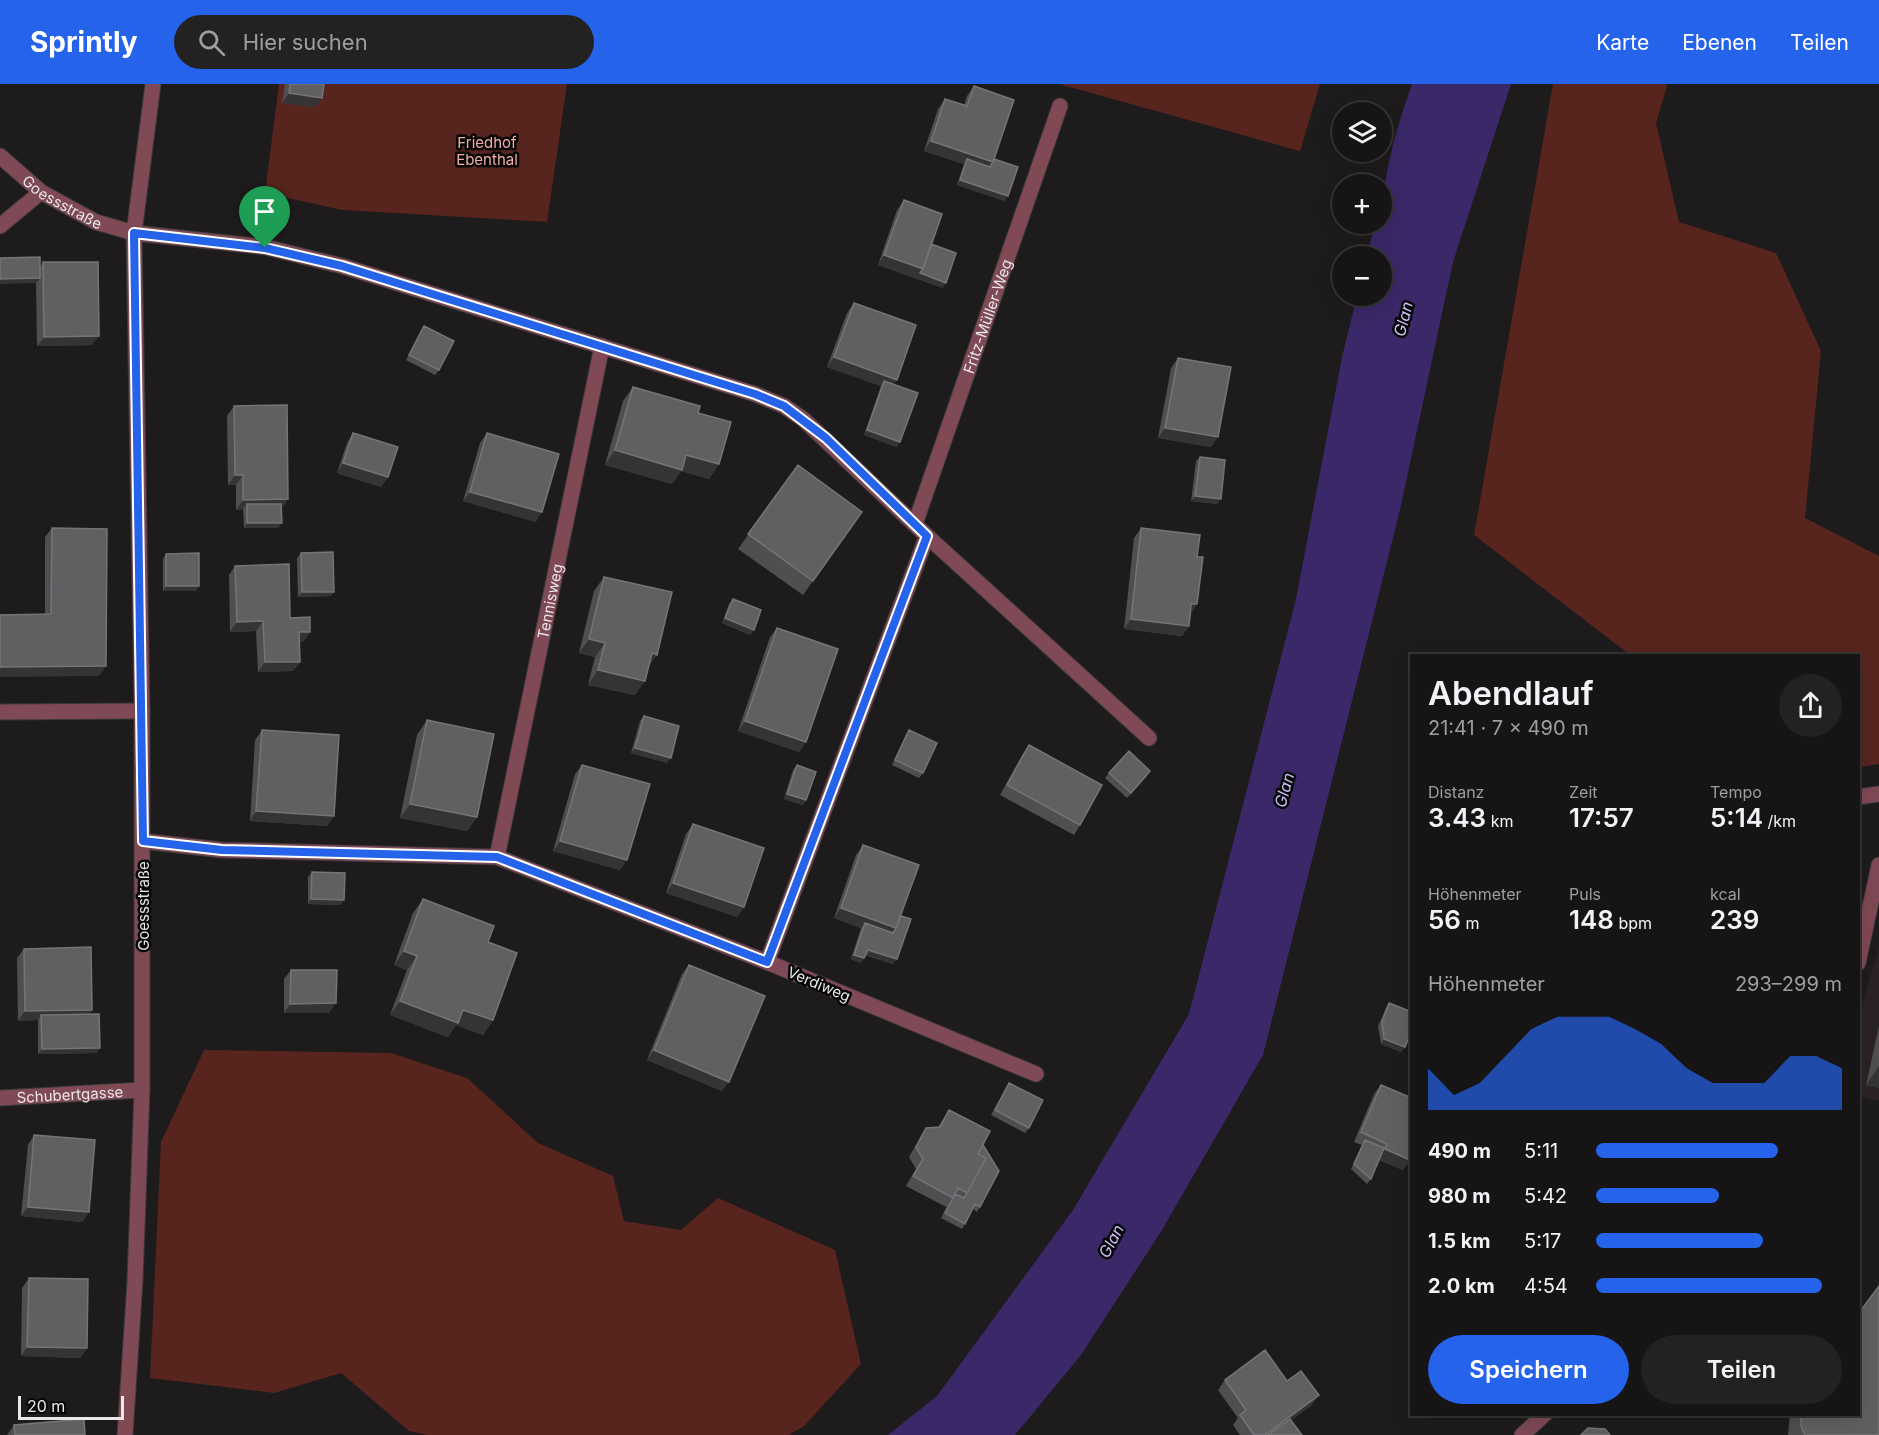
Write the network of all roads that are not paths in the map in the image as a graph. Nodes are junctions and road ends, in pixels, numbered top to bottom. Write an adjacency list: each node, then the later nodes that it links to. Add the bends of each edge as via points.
1 (153, 84): 6 (street, Goessstraße)
2 (1060, 106): 8 (street, Fritz-Müller-Weg)
3 (0, 156): 4 (street, Goessstraße)
4 (41, 192): 5 (street); 6 (street, Goessstraße, via 96,222)
5 (0, 226)
6 (134, 233): 7 (street, via 221,241 342,266); 10 (street, Goessstraße)
7 (602, 346): 8 (street, via 784,406 826,438); 16 (street, Tennisweg)
8 (915, 524): 9 (street)
9 (927, 536): 12 (street); 19 (street)
10 (142, 711): 11 (street); 15 (street, Goessstraße)
11 (0, 712)
12 (1149, 738)
13 (1879, 794): 14 (street)
14 (1860, 797)
15 (143, 841): 16 (street, Verdiweg, via 222,850); 21 (street, Goessstraße)
16 (497, 857): 19 (street, Verdiweg)
17 (1879, 865): 18 (street)
18 (1860, 954)
19 (767, 962): 20 (street, Verdiweg)
20 (1036, 1074)
21 (142, 1090): 22 (street, Schubertgasse); 24 (street, Goessstraße)
22 (0, 1098)
23 (1543, 1416): 25 (street)
24 (125, 1435)
25 (1522, 1435)

